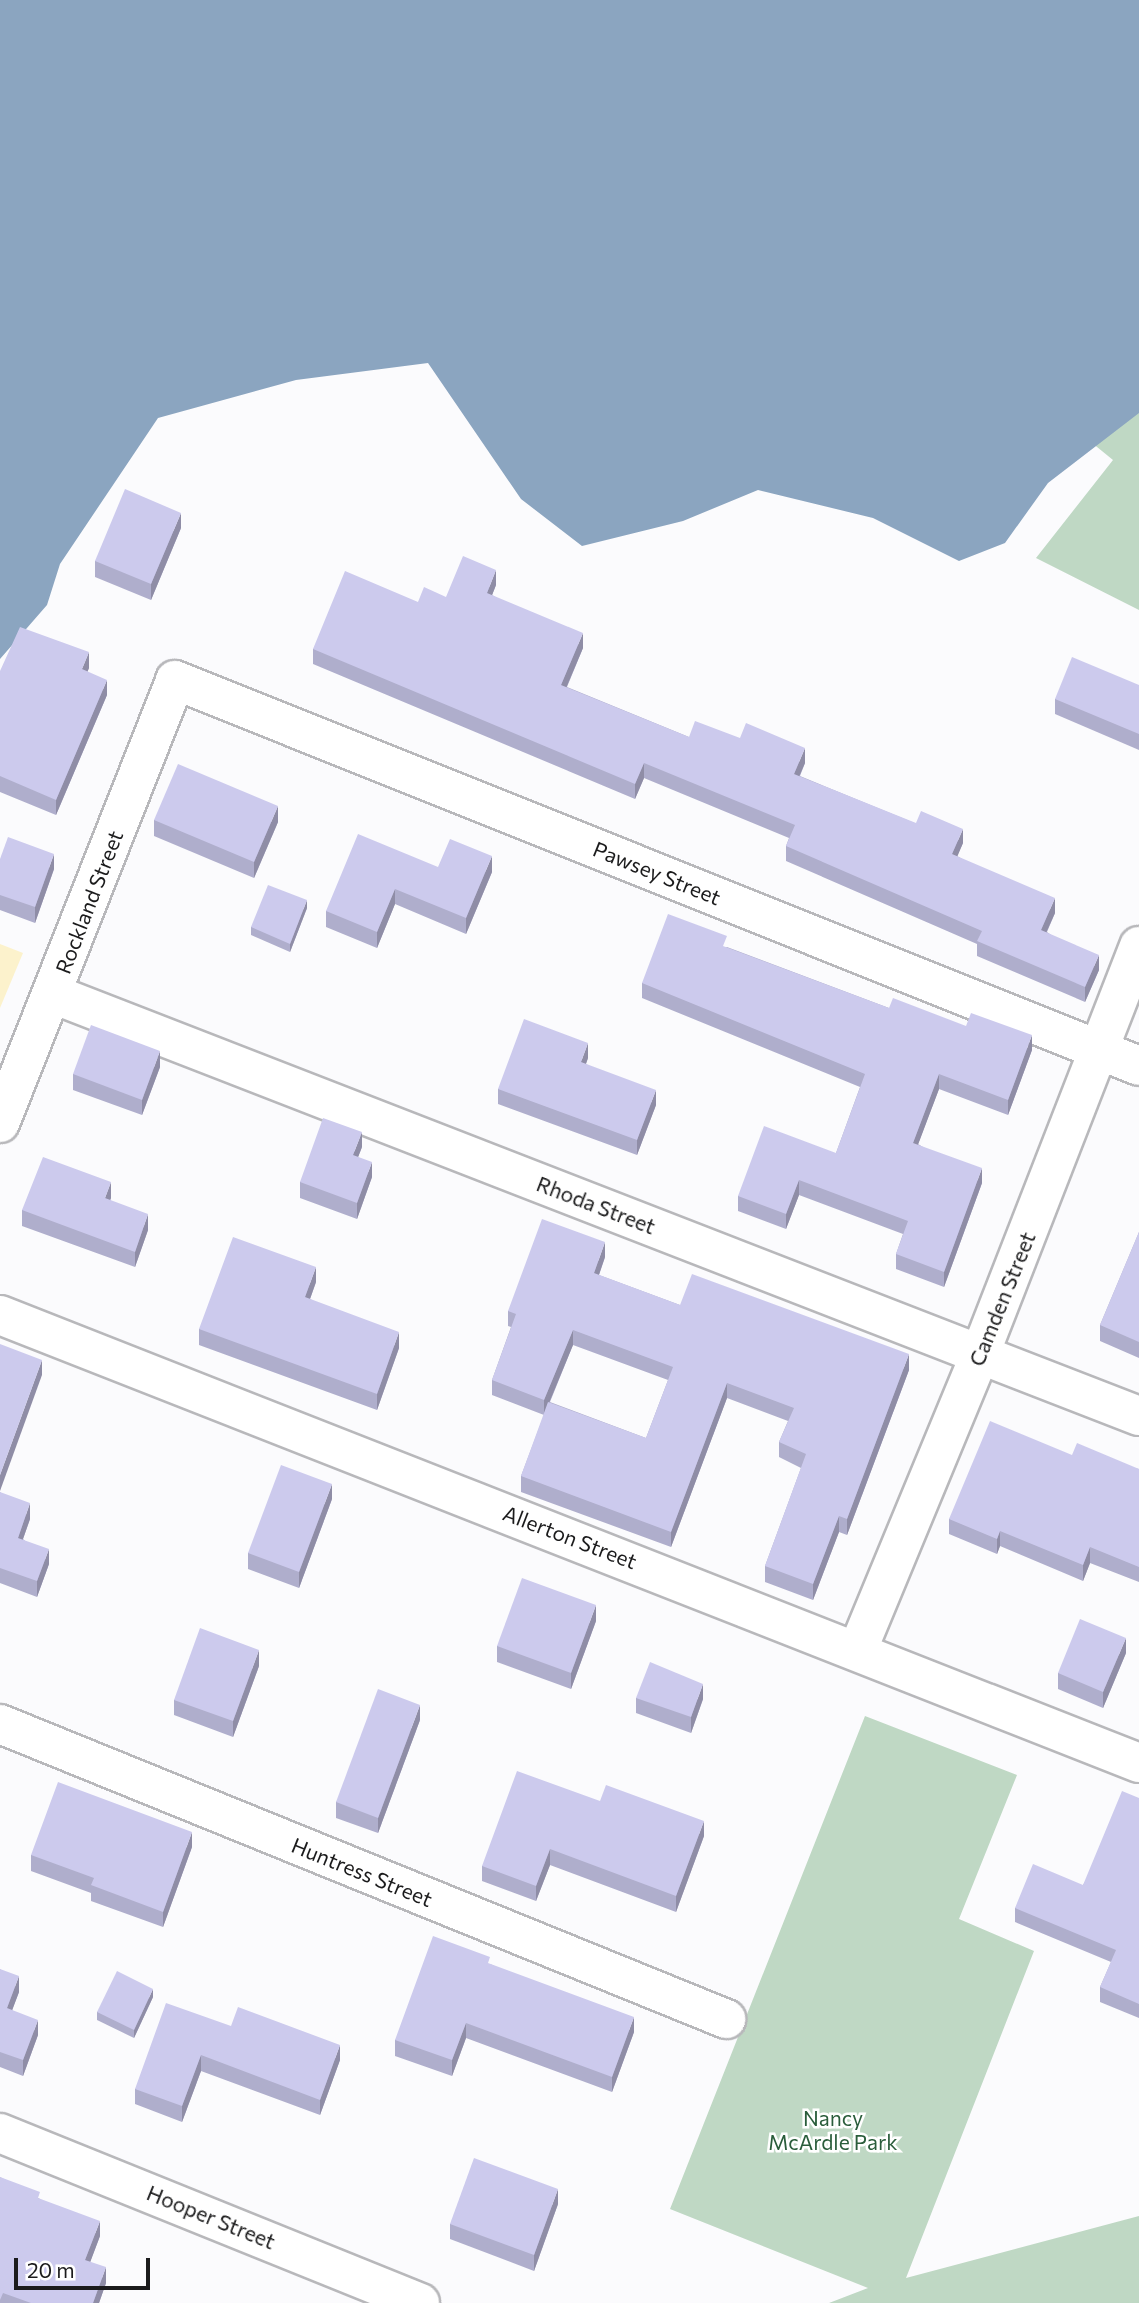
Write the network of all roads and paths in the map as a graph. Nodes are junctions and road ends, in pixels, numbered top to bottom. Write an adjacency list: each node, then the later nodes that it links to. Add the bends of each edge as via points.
1 (175, 680): 3 (street, Rockland Street); 4 (street, Pawsey Street)
2 (1139, 946): 4 (street, Camden Street)
3 (53, 994): 6 (street, Rockland Street); 8 (street, Rhoda Street)
4 (1100, 1051): 5 (street, Pawsey Street); 8 (street, Camden Street)
5 (1139, 1066)
6 (0, 1123)
7 (0, 1315): 10 (street, Allerton Street)
8 (980, 1354): 9 (street, Rhoda Street); 10 (street, Camden Street)
9 (1139, 1416)
10 (859, 1649): 12 (street, Allerton Street)
11 (0, 1724): 13 (street, Huntress Street)
12 (1139, 1763)
13 (726, 2018)
14 (0, 2133): 15 (street, Hooper Street)
15 (420, 2303)

